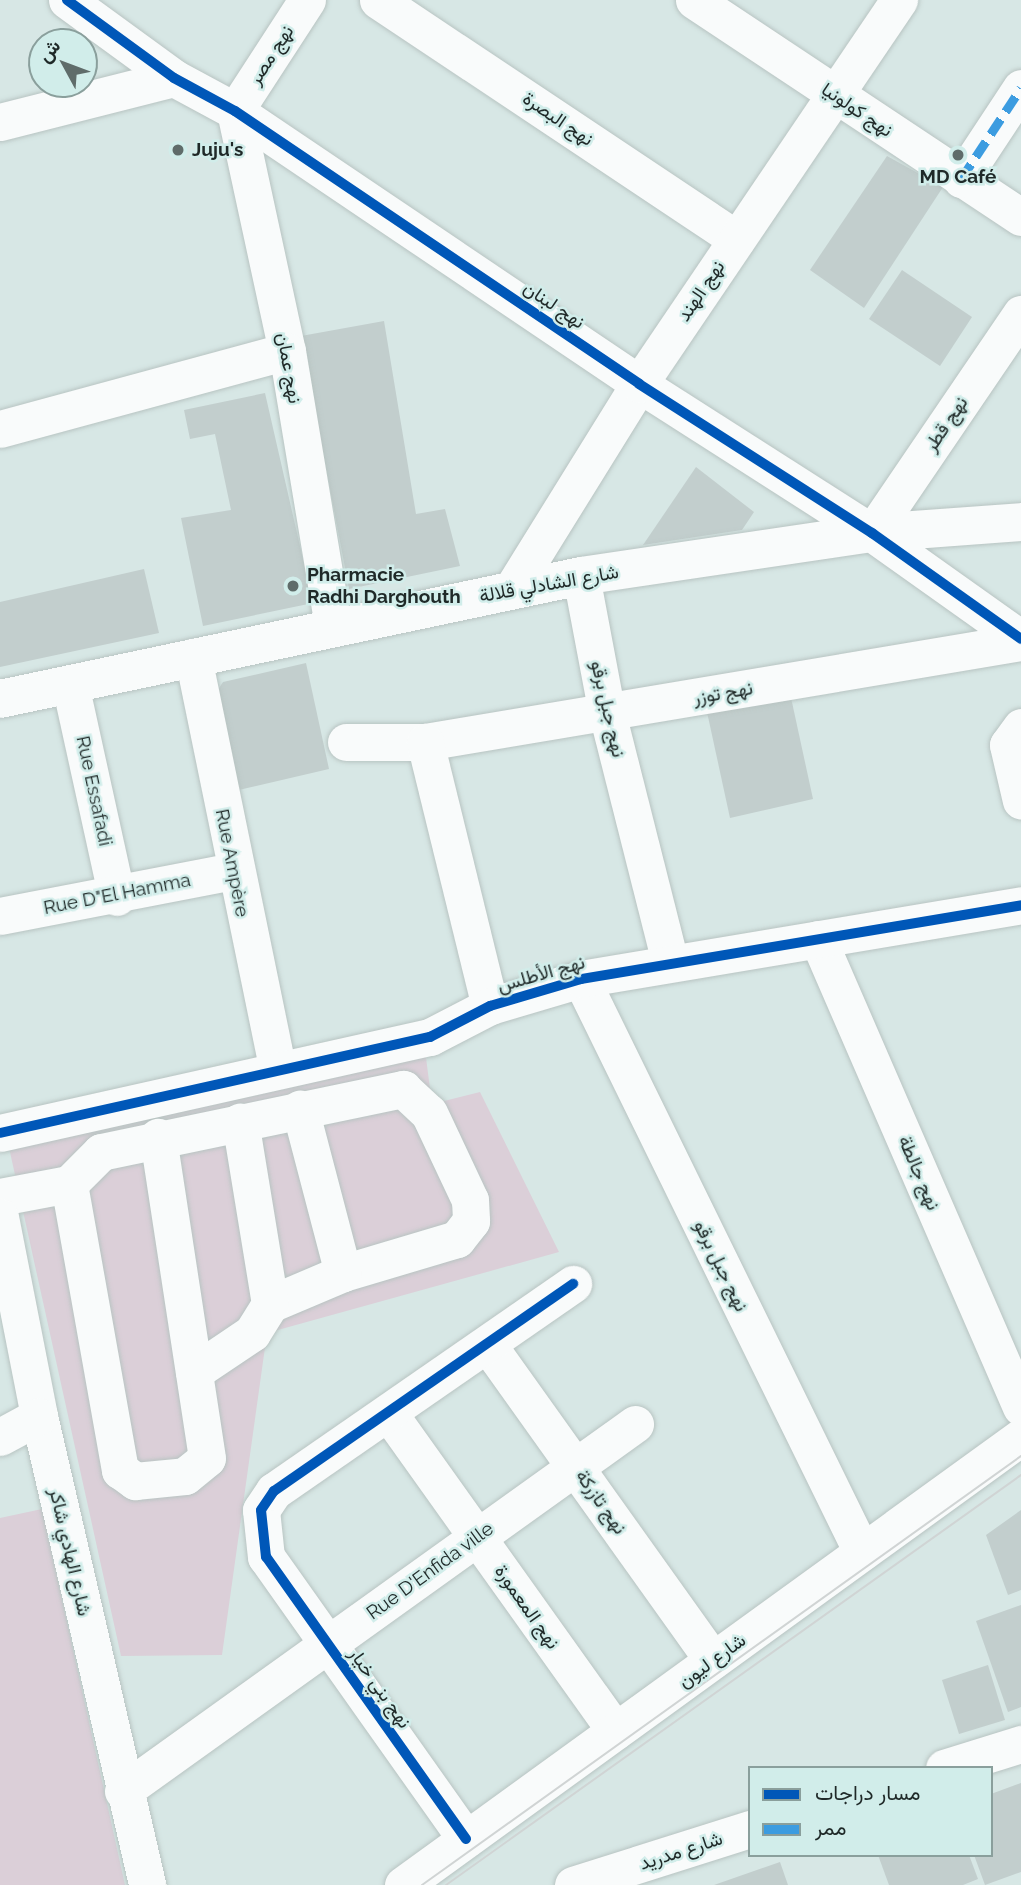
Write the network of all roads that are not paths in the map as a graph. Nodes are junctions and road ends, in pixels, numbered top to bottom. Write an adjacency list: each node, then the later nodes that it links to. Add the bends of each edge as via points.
1 (67, 0): 6 (street, نهج لبنان)
2 (307, 0): 9 (street, نهج مصر)
3 (378, 0): 13 (street, نهج البصرة)
4 (694, 0): 8 (street, نهج كولونيا)
5 (899, 0): 8 (street, نهج الهند)
6 (174, 78): 9 (street, نهج لبنان); 10 (street)
7 (1021, 88): 11 (street)
8 (835, 95): 11 (street, نهج كولونيا); 13 (street, نهج الهند)
9 (235, 111): 15 (street, نهج عمان); 16 (street, نهج لبنان)
10 (0, 122)
11 (961, 179): 12 (street, نهج كولونيا)
12 (1021, 217)
13 (737, 239): 16 (street, نهج الهند)
14 (1021, 314): 19 (street, نهج قطر)
15 (287, 351): 17 (street); 22 (street, نهج عمان)
16 (639, 384): 19 (street, نهج لبنان); 21 (street, نهج الهند)
17 (1, 423)
18 (1021, 522): 19 (main road, شارع الشادلي قلالة)
19 (872, 533): 20 (main road, شارع الشادلي قلالة); 23 (street, نهج لبنان)
20 (580, 576): 21 (main road, شارع الشادلي قلالة); 27 (street, نهج جبل برقو)
21 (512, 589): 22 (main road, شارع الشادلي قلالة)
22 (333, 626): 24 (main road, شارع الشادلي قلالة)
23 (1021, 640): 27 (street, نهج توزر)
24 (193, 657): 25 (main road, شارع الشادلي قلالة); 32 (street, Rue Ampère)
25 (70, 684): 26 (main road, شارع الشادلي قلالة); 33 (street, Rue Essafadi)
26 (0, 699)
27 (607, 713): 30 (street, نهج توزر); 37 (street, نهج جبل برقو)
28 (1021, 727): 31 (street, via 1009,745)
29 (346, 742): 30 (street, نهج توزر)
30 (425, 742): 39 (street)
31 (1021, 801)
32 (233, 871): 33 (street, Rue D"El Hamma); 40 (street, Rue Ampère)
33 (117, 897): 35 (street, Rue D"El Hamma)
34 (1021, 905): 36 (street, نهج الأطلس)
35 (0, 916)
36 (818, 939): 37 (street, نهج الأطلس); 54 (street, نهج جالطة)
37 (670, 962): 38 (street, نهج الأطلس)
38 (581, 979): 39 (street, نهج الأطلس); 62 (street, نهج جبل برقو)
39 (490, 1006): 40 (street, نهج الأطلس, via 430,1037)
40 (277, 1068): 43 (street, نهج الأطلس)
41 (300, 1109): 42 (street); 48 (street); 48 (street, via 403,1089 418,1097 470,1200 471,1221 457,1239)
42 (240, 1121): 44 (street); 51 (street)
43 (0, 1133)
44 (158, 1137): 45 (street, via 101,1152); 53 (street)
45 (69, 1184): 46 (street); 53 (street, via 120,1471 135,1481 185,1476 207,1458)
46 (0, 1197)
47 (2, 1237): 50 (street, شارع الهادي شاكر)
48 (343, 1273): 51 (street)
49 (573, 1284): 52 (street)
50 (8, 1302): 56 (street, شارع الهادي شاكر)
51 (270, 1304): 53 (street, via 252,1333)
52 (488, 1345): 55 (street); 60 (street, نهج تازركة)
53 (194, 1372)
54 (1021, 1407)
55 (390, 1415): 61 (street, نهج المعمورة); 63 (street, نهج بني خيار, via 274,1491 259,1524 266,1557)
56 (39, 1416): 58 (street); 68 (street, شارع الهادي شاكر)
57 (635, 1424): 60 (street, Rue D'Enfida ville)
58 (0, 1437)
59 (1021, 1437): 62 (street, شارع ليون)
60 (575, 1467): 61 (street, Rue D'Enfida ville); 64 (street, نهج تازركة)
61 (477, 1537): 63 (street, Rue D'Enfida ville); 65 (street, نهج المعمورة)
62 (862, 1552): 64 (street, شارع ليون)
63 (328, 1644): 68 (street, Rue D'Enfida ville); 70 (street, نهج بني خيار)
64 (713, 1660): 65 (street, شارع ليون)
65 (615, 1731): 70 (street, شارع ليون)
66 (1021, 1744): 67 (street)
67 (950, 1766)
68 (123, 1791): 72 (street, شارع الهادي شاكر)
69 (748, 1830): 71 (street, شارع مدريد)
70 (466, 1839): 73 (street, شارع ليون)
71 (610, 1880): 74 (street, شارع مدريد)
72 (147, 1885)
73 (403, 1885)
74 (573, 1885)

